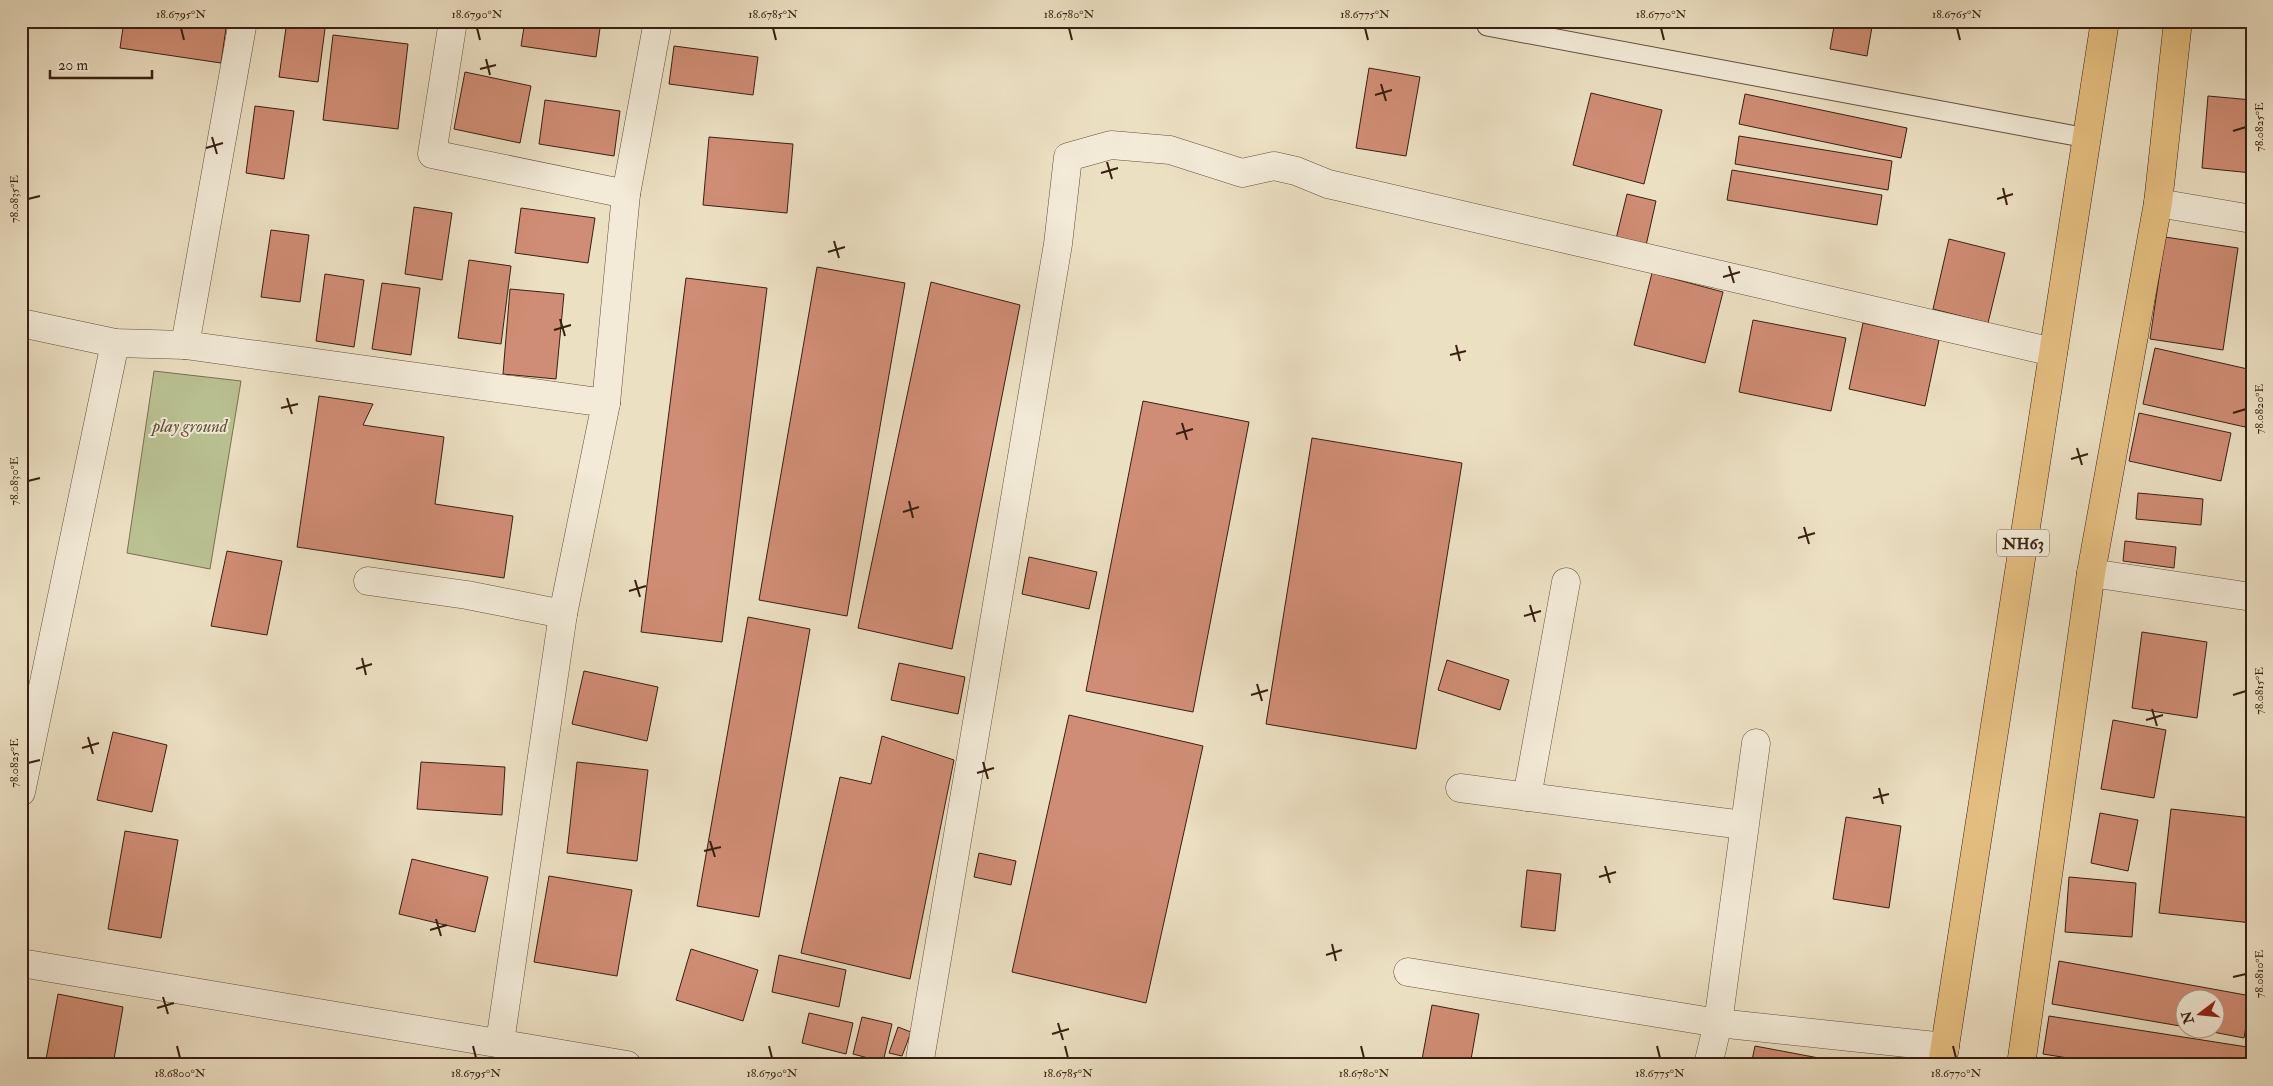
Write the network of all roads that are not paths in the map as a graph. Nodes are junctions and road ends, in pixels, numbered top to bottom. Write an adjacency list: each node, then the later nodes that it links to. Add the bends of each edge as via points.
1 (243, 21): 13 (street)
2 (453, 21): 8 (street, via 432,154)
3 (658, 21): 8 (street)
4 (2105, 21): 7 (highway, NH63)
5 (2178, 21): 9 (highway)
6 (1487, 26): 7 (lane)
7 (2086, 138): 14 (highway, NH63)
8 (626, 194): 15 (street)
9 (2158, 203): 10 (street); 16 (highway)
10 (2252, 219)
11 (21, 323): 12 (street)
12 (115, 343): 13 (street); 23 (street)
13 (185, 344): 15 (street)
14 (2053, 352): 30 (highway, NH63); 32 (street, via 1328,184 1274,166 1242,173 1170,150 1111,146 1068,157 1056,254)
15 (606, 403): 20 (street)
16 (2091, 573): 19 (street); 34 (highway)
17 (368, 581): 20 (street, via 467,595)
18 (1566, 582): 24 (street)
19 (2252, 597)
20 (563, 614): 29 (street)
21 (1756, 743): 25 (street)
22 (1460, 788): 24 (street)
23 (21, 792)
24 (1527, 797): 25 (street)
25 (1743, 825): 28 (street)
26 (21, 963): 29 (street)
27 (1408, 972): 28 (street)
28 (1718, 1023): 30 (street); 33 (street)
29 (500, 1042): 31 (street)
30 (1944, 1056)
31 (617, 1064)
32 (918, 1065)
33 (1708, 1065)
34 (2021, 1065)

